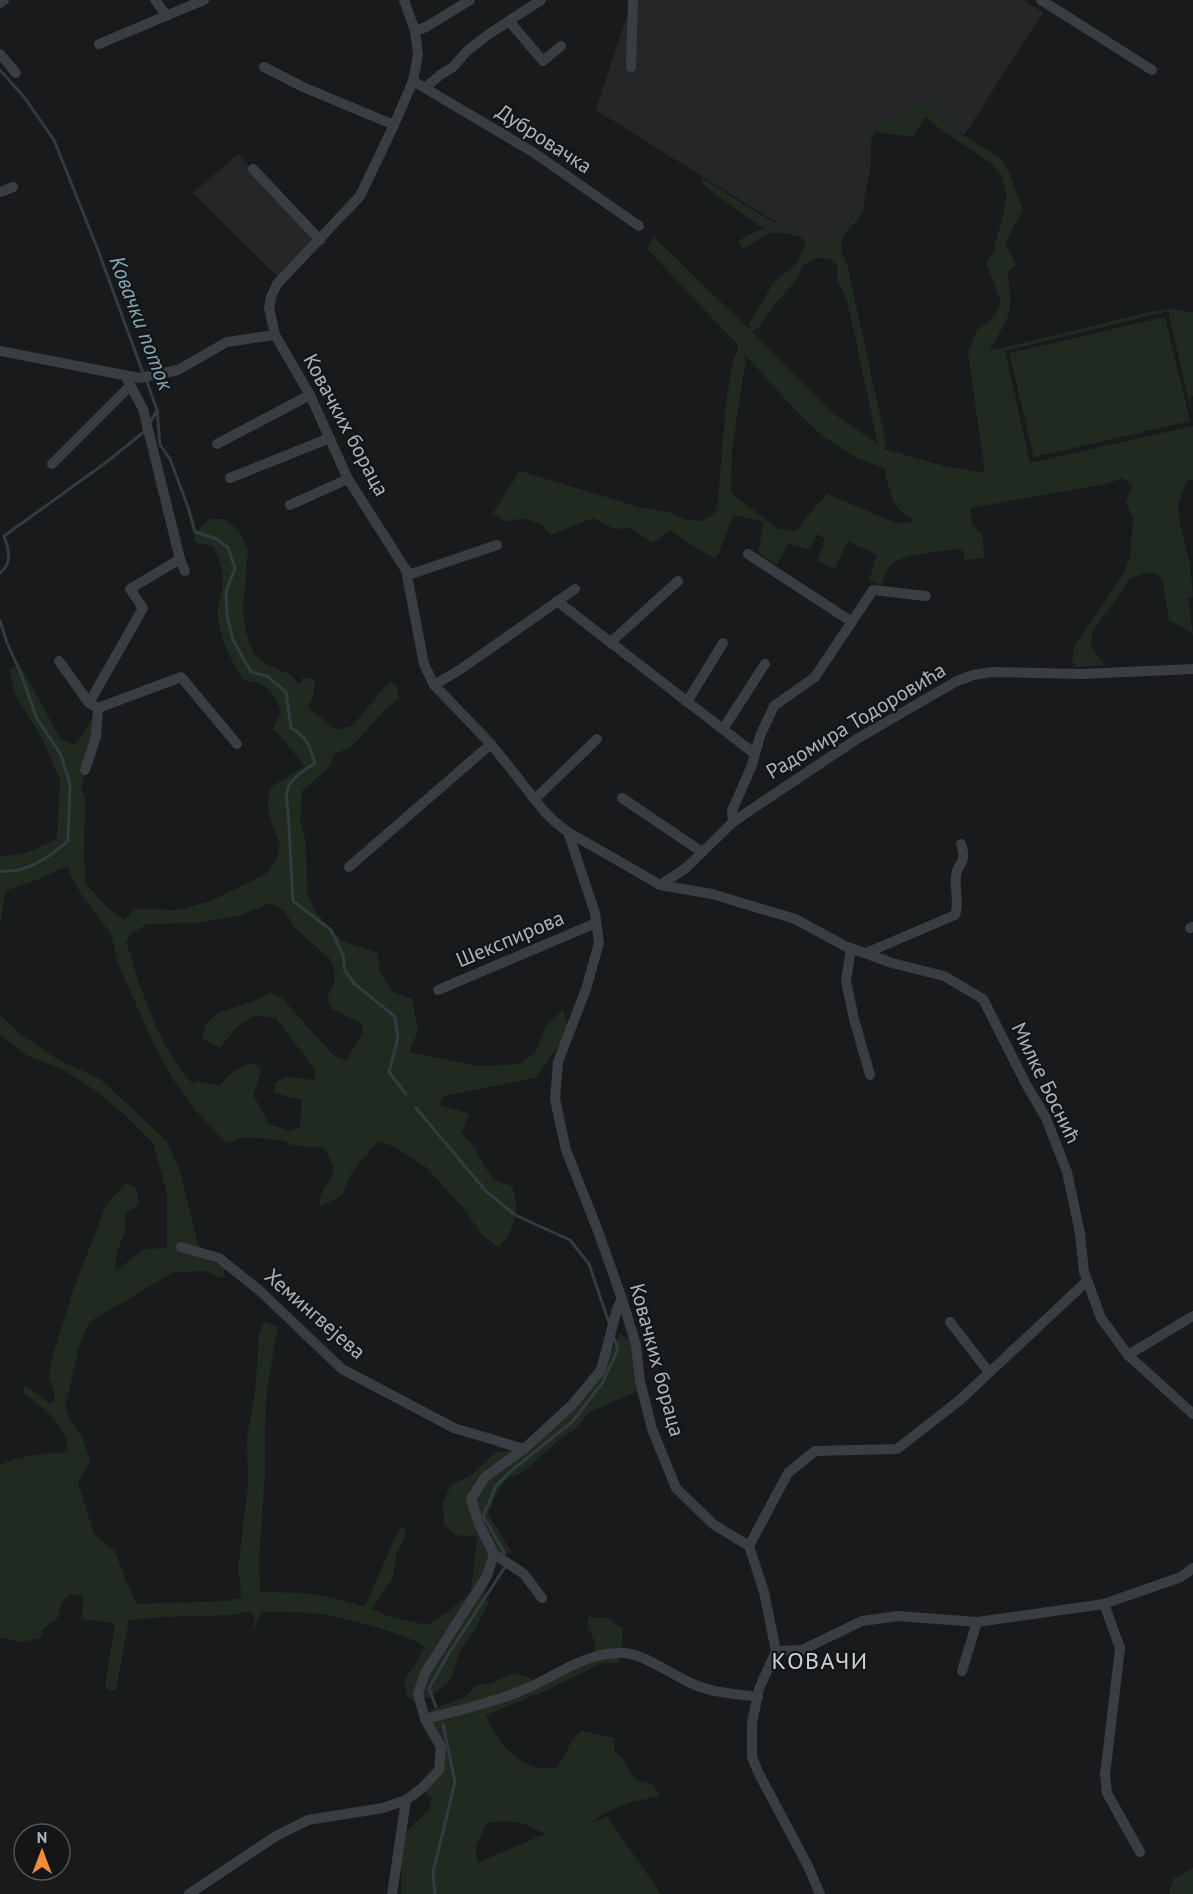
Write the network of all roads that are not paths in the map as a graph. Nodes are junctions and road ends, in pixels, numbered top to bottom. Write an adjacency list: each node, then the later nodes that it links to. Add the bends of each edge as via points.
1 (4, 0): 9 (street)
2 (156, 0): 10 (street)
3 (204, 0): 10 (street)
4 (404, 0): 12 (street, Ковачких бораца)
5 (470, 0): 12 (street)
6 (541, 0): 11 (street)
7 (633, 0): 17 (street)
8 (1041, 0): 18 (street)
9 (0, 3)
10 (168, 16): 13 (street)
11 (508, 21): 14 (street, via 543,60); 21 (street)
12 (414, 31): 20 (street, Ковачких бораца, via 418,54)
13 (99, 45)
14 (561, 46)
15 (0, 54): 19 (street)
16 (264, 67): 22 (street)
17 (631, 67)
18 (1152, 70)
19 (16, 73)
20 (413, 81): 21 (street, Дубровачка); 22 (street, Ковачких бораца)
21 (425, 88): 26 (street, Дубровачка, via 533,152)
22 (394, 125): 27 (street, Ковачких бораца, via 360,196)
23 (253, 169): 27 (street)
24 (14, 187): 25 (street)
25 (0, 192)
26 (639, 226)
27 (320, 240): 28 (street, Ковачких бораца, via 288,272 271,297 269,308)
28 (275, 335): 30 (street, via 227,342 184,367); 31 (street, Ковачких бораца)
29 (0, 351): 30 (street, via 92,368)
30 (132, 380): 34 (street); 40 (street)
31 (310, 394): 32 (street, Ковачких бораца); 33 (street)
32 (330, 438): 35 (street); 36 (street, Ковачких бораца)
33 (217, 444)
34 (52, 464)
35 (230, 478)
36 (348, 479): 37 (street); 42 (street, Ковачких бораца)
37 (290, 505)
38 (497, 545): 42 (street)
39 (748, 554): 47 (street)
40 (180, 559): 41 (street); 55 (street, via 130,589 142,608)
41 (185, 570)
42 (408, 575): 53 (street, Ковачких бораца, via 424,664)
43 (678, 581): 48 (street)
44 (575, 589): 46 (street)
45 (926, 596): 47 (street, via 873,590)
46 (557, 601): 48 (street); 53 (street)
47 (852, 622): 60 (street, via 815,677 774,706)
48 (611, 642): 54 (street)
49 (723, 643): 54 (street)
50 (59, 661): 55 (street)
51 (765, 664): 56 (street)
52 (1193, 669): 64 (street, Радомира Тодоровића, via 973,675 857,739)
53 (434, 685): 59 (street, Ковачких бораца)
54 (687, 702): 56 (street)
55 (93, 705): 58 (street, via 181,677); 61 (street, via 96,737)
56 (723, 729): 60 (street)
57 (597, 739): 63 (street)
58 (237, 744)
59 (491, 744): 63 (street, Ковачких бораца); 68 (street)
60 (755, 754): 64 (street, via 732,811)
61 (85, 770)
62 (622, 798): 67 (street)
63 (535, 799): 65 (street, Ковачких бораца)
64 (733, 822): 67 (street, Радомира Тодоровића)
65 (568, 832): 69 (street, Ковачких бораца); 70 (street, Ковачких бораца)
66 (961, 844): 72 (street, via 964,861 956,873 955,915)
67 (702, 852): 69 (street, Радомира Тодоровића)
68 (349, 867)
69 (660, 885): 71 (street, Милке Боснић, via 712,894 795,919)
70 (596, 923): 73 (street, Шекспирова); 77 (street, Ковачких бораца, via 599,943 558,1062 555,1099 566,1150)
71 (850, 948): 72 (street, Милке Боснић); 74 (street, via 846,981)
72 (866, 953): 76 (street, Милке Боснић, via 944,976 983,999 1046,1118 1067,1172)
73 (438, 990)
74 (870, 1075)
75 (181, 1247): 83 (street, Хемингвејева, via 219,1258 342,1369 454,1428)
76 (1087, 1281): 80 (street, Милке Боснић, via 1101,1318); 81 (street)
77 (622, 1299): 83 (street, via 601,1370 572,1405); 84 (street, Ковачких бораца, via 636,1345 652,1429 676,1488 713,1524)
78 (1193, 1316): 80 (street)
79 (950, 1322): 81 (street)
80 (1128, 1355): 82 (street, Милке Боснић)
81 (989, 1372): 84 (street, via 897,1449 815,1451 788,1473)
82 (1193, 1414)
83 (524, 1449): 85 (street, via 485,1477 471,1498)
84 (749, 1546): 90 (street, via 764,1592)
85 (494, 1554): 87 (street, via 524,1575); 93 (street, via 487,1576 425,1673 418,1694)
86 (1193, 1568): 88 (street, via 1181,1577)
87 (542, 1598)
88 (1104, 1604): 89 (street); 95 (street, via 1120,1648 1105,1775 1107,1793)
89 (977, 1622): 90 (street, via 898,1616 862,1621 802,1650); 91 (street)
90 (776, 1651): 92 (street)
91 (963, 1671)
92 (758, 1697): 93 (street, via 695,1685 626,1653 605,1654 582,1660 518,1692); 98 (street, via 752,1723 754,1764)
93 (425, 1719): 94 (street, via 441,1747 439,1770)
94 (406, 1800): 96 (street, via 308,1821 276,1836); 97 (street)
95 (1140, 1852)
96 (189, 1894)
97 (392, 1894)
98 (820, 1894)

